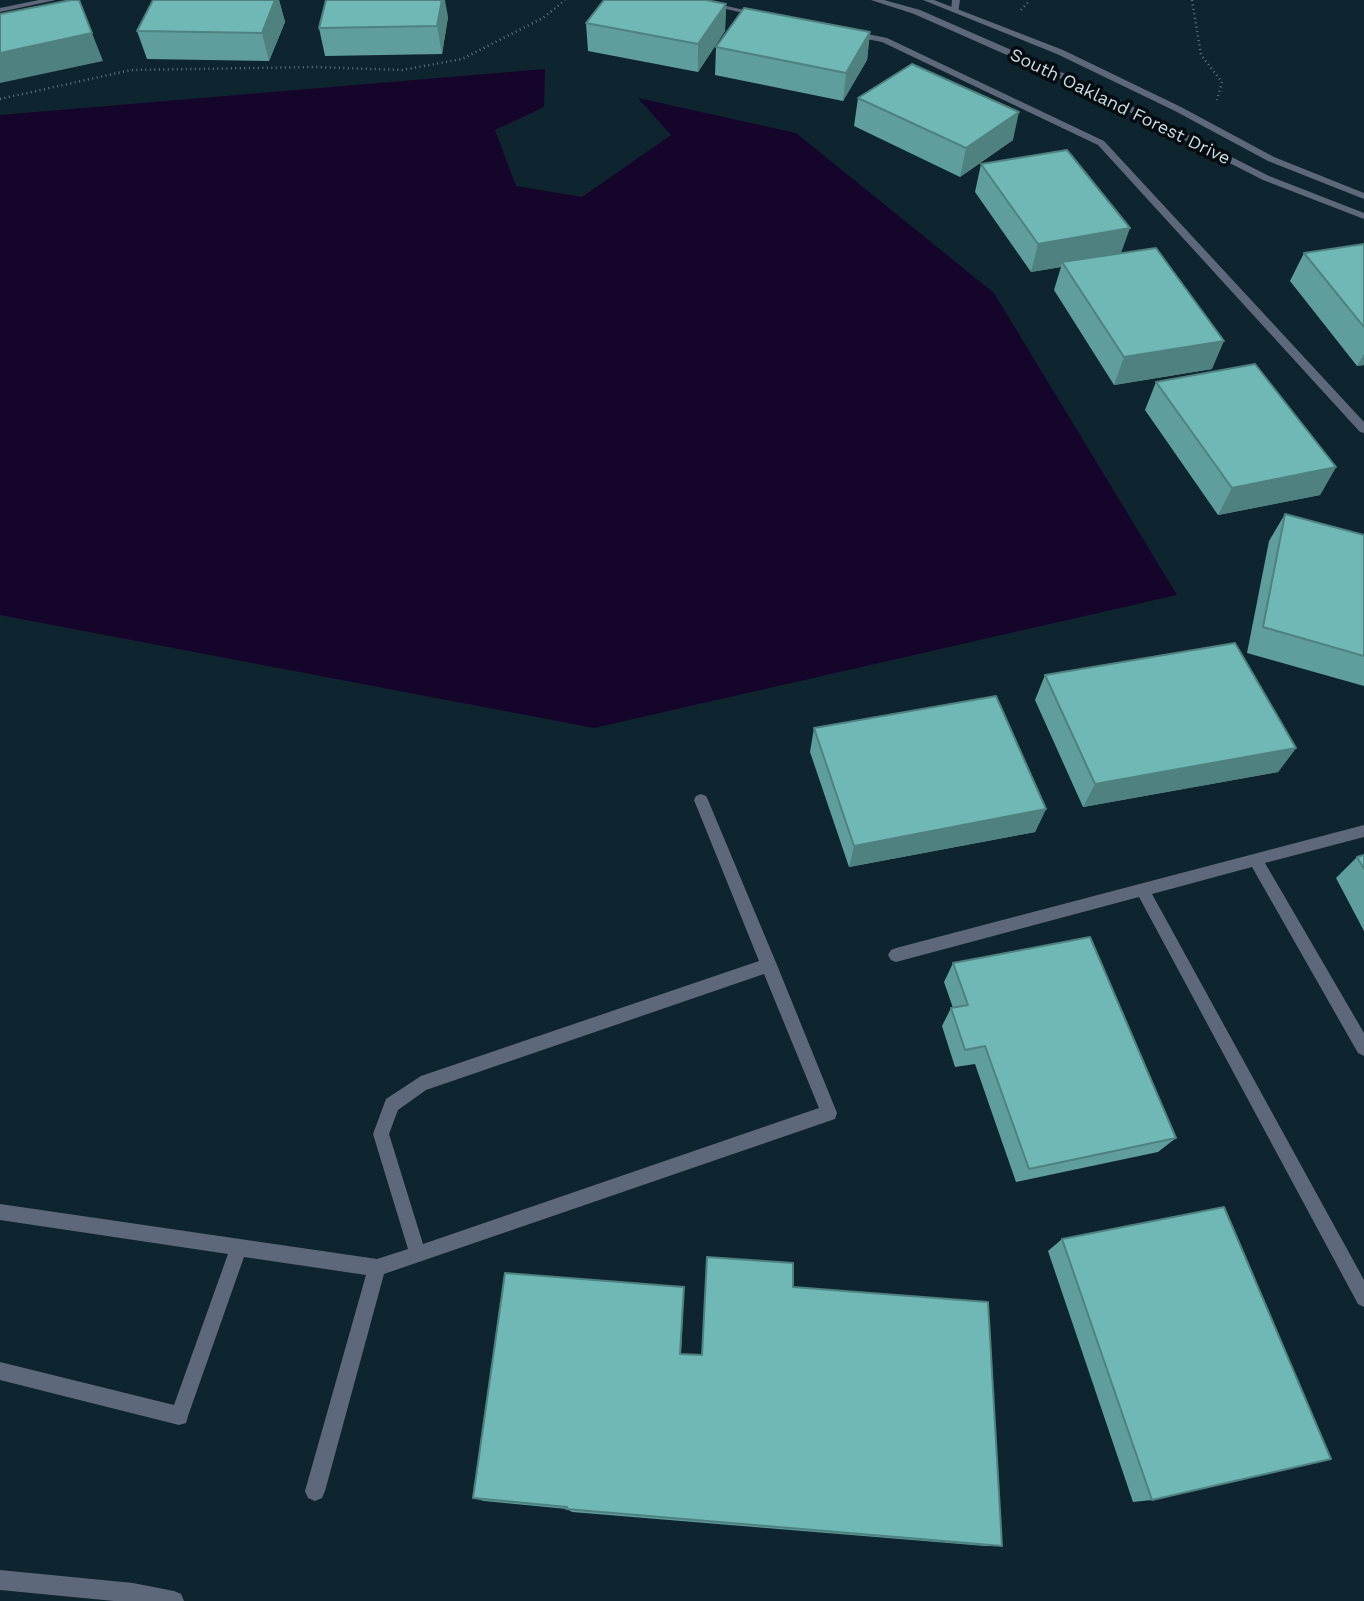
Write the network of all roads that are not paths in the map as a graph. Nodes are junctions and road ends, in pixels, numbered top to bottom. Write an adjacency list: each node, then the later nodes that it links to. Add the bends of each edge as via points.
1 (52, 0): 7 (street)
2 (688, 0): 6 (street)
3 (875, 0): 10 (street, South Oakland Forest Drive)
4 (927, 0): 8 (street, South Oakland Forest Drive)
5 (956, 0): 8 (street)
6 (701, 1): 9 (street)
7 (0, 10)
8 (955, 11): 10 (street); 12 (street, South Oakland Forest Drive, via 1060,52 1271,159)
9 (766, 16)
10 (936, 20): 13 (street, South Oakland Forest Drive, via 1087,87 1266,178)
11 (845, 32): 14 (street, via 884,40 1101,143)
12 (1364, 196)
13 (1364, 216)
14 (1364, 429)
15 (701, 800): 20 (street)
16 (1364, 831): 17 (street)
17 (1255, 859): 18 (street); 21 (street)
18 (1142, 889): 19 (street); 26 (street)
19 (896, 954)
20 (769, 965): 24 (street, via 421,1084 392,1105 381,1134); 24 (street, via 829,1113)
21 (1364, 1048)
22 (0, 1212): 23 (street)
23 (239, 1248): 25 (street); 27 (street, via 178,1416)
24 (418, 1255): 25 (street)
25 (377, 1268): 28 (street)
26 (1364, 1298)
27 (0, 1371)
28 (315, 1491)
29 (0, 1580): 30 (street)
30 (174, 1601)

